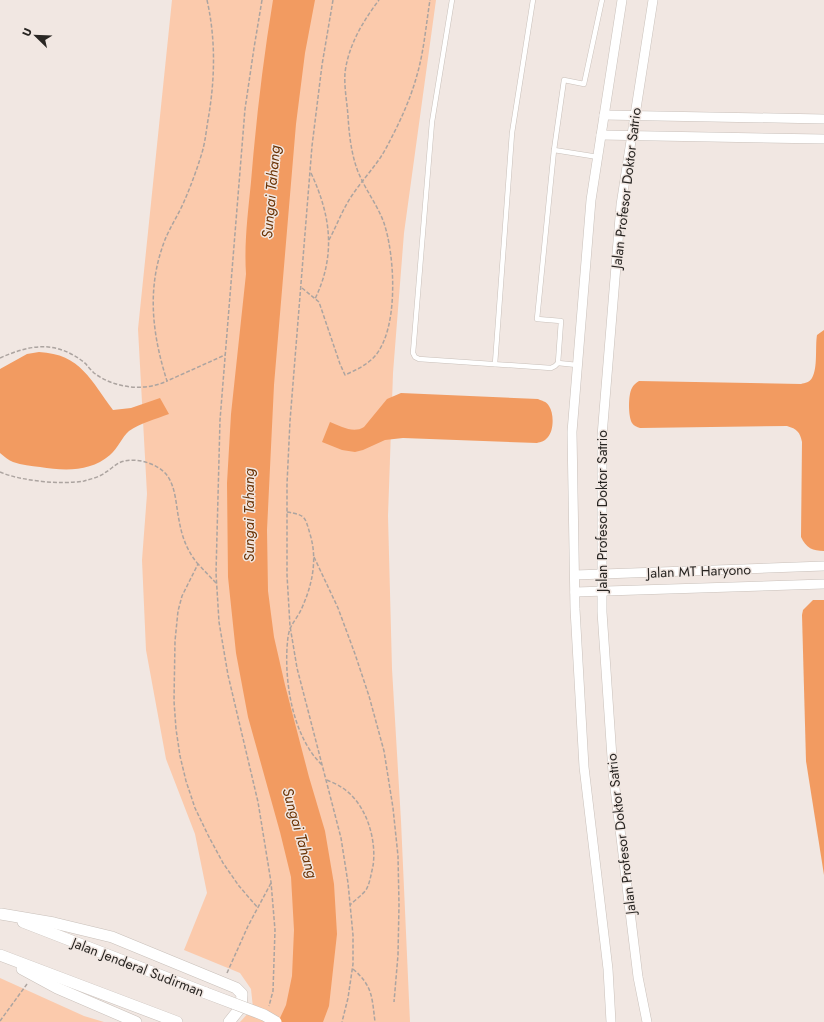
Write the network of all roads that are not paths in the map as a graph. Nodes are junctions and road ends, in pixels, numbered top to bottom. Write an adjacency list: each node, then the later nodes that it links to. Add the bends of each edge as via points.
1 (452, 0): 15 (lane, via 432,122 413,353 419,359)
2 (533, 0): 15 (lane, via 512,133)
3 (602, 0): 12 (lane, via 584,84 564,80)
4 (622, 0): 6 (street, Jalan Profesor Doktor Satrio)
5 (653, 0): 7 (street, Jalan Profesor Doktor Satrio)
6 (604, 115): 7 (street); 9 (street, Jalan Profesor Doktor Satrio)
7 (634, 116): 8 (street); 10 (street, Jalan Profesor Doktor Satrio)
8 (824, 120)
9 (601, 135): 10 (street); 13 (street, Jalan Profesor Doktor Satrio)
10 (631, 135): 11 (street); 18 (street, Jalan Profesor Doktor Satrio, via 621,205 602,436)
11 (824, 138)
12 (554, 150): 13 (lane); 14 (lane, via 536,319 562,321)
13 (598, 157): 16 (street, Jalan Profesor Doktor Satrio, via 591,200)
14 (558, 363): 15 (lane, via 551,368); 16 (lane)
15 (495, 364)
16 (577, 365): 19 (street, Jalan Profesor Doktor Satrio, via 572,432)
17 (824, 566): 18 (street, Jalan MT Haryono)
18 (602, 574): 19 (street, Jalan MT Haryono); 21 (street, Jalan Profesor Doktor Satrio)
19 (575, 575): 22 (street, Jalan Profesor Doktor Satrio)
20 (824, 584): 21 (street, Jalan MT Haryono)
21 (602, 591): 22 (street, Jalan MT Haryono); 30 (street, Jalan Profesor Doktor Satrio, via 613,772 638,977)
22 (575, 592): 29 (street, Jalan Profesor Doktor Satrio, via 584,767 608,969)
23 (0, 914): 27 (street, via 54,923 112,937 236,988 242,994 241,1007); 28 (street, Jalan Jenderal Sudirman, bridge, via 264,1015)
24 (0, 956): 25 (street, via 57,988); 26 (street)
25 (136, 1022)
26 (177, 1022)
27 (230, 1022)
28 (276, 1022)
29 (611, 1022)
30 (647, 1022)

